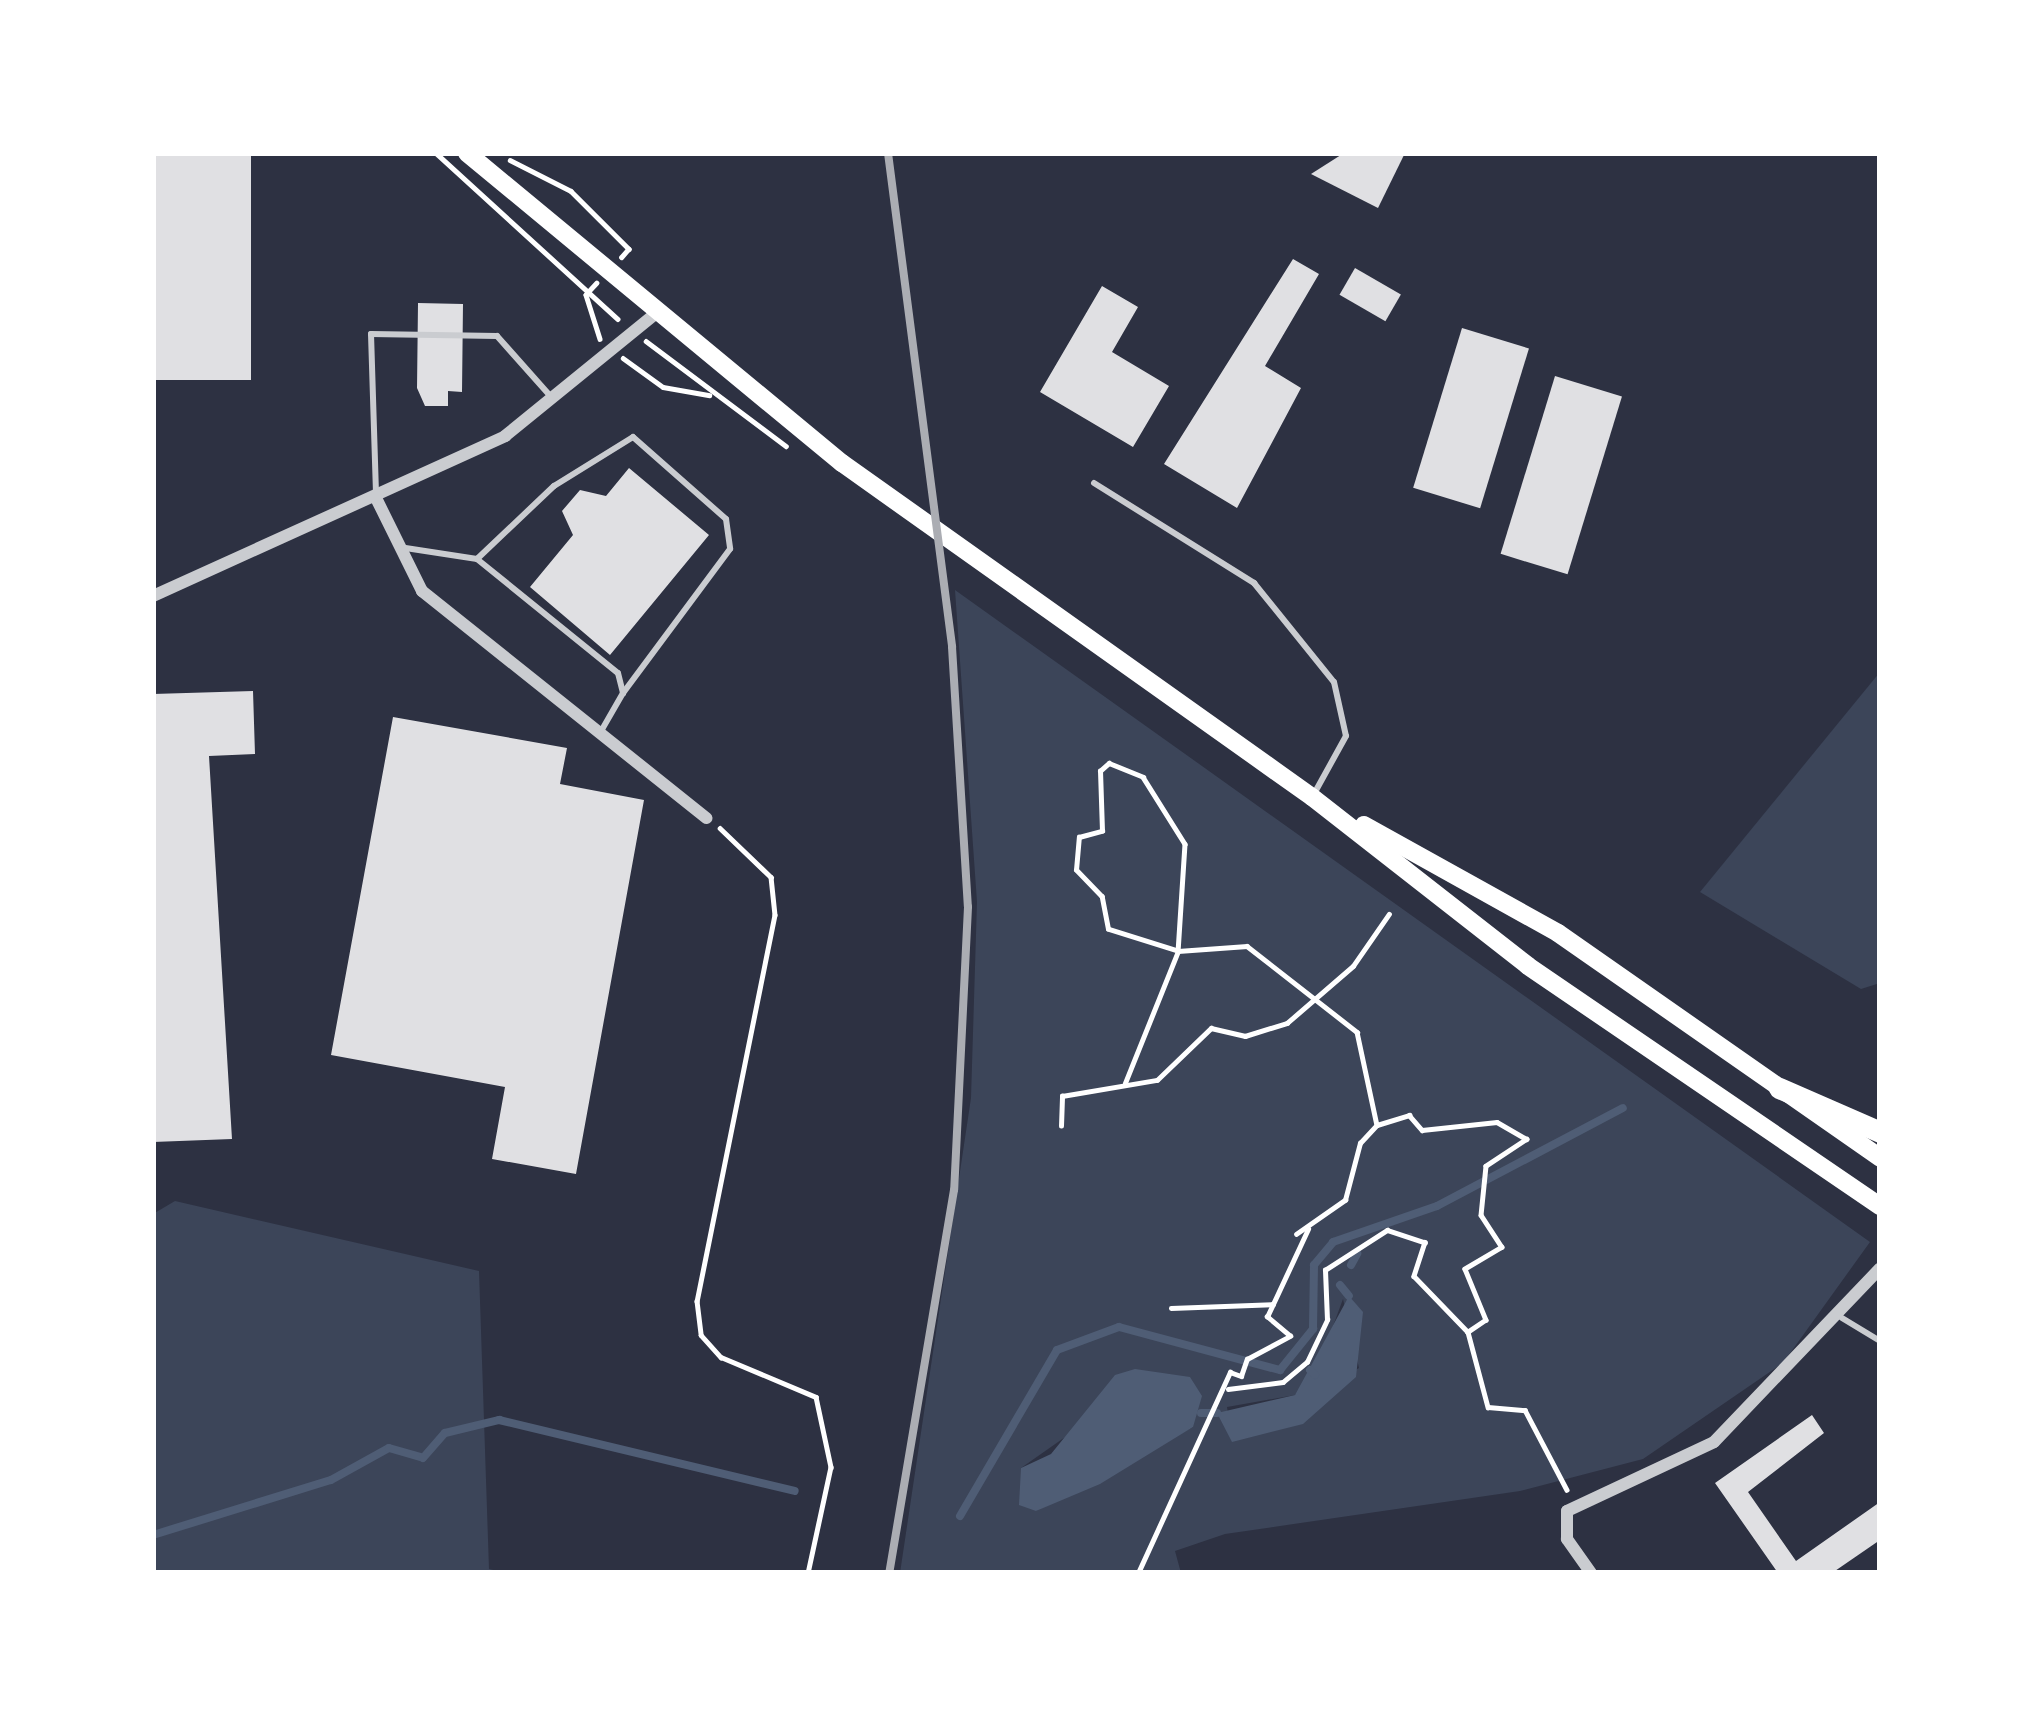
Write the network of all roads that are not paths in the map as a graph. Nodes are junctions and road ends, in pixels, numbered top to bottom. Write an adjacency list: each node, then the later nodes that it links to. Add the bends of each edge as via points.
1 (467, 153): 2 (main road)
2 (655, 314): 3 (street); 11 (main road, via 842,464)
3 (556, 401): 5 (street); 5 (lane, via 497,336 370,334)
4 (1094, 483): 11 (lane, via 1253,583 1334,682 1346,736)
5 (377, 500): 6 (street); 8 (street)
6 (395, 548): 7 (lane); 10 (street, via 422,591)
7 (477, 559): 9 (lane, via 618,673); 9 (lane, via 554,486 633,437 726,519 730,549)
8 (153, 596)
9 (623, 693): 10 (lane)
10 (599, 733): 12 (street)
11 (1312, 797): 13 (main road, via 1558,933); 16 (main road, via 1528,965)
12 (706, 818)
13 (1779, 1088): 14 (highway); 15 (main road)
14 (1880, 1132)
15 (1880, 1158)
16 (1880, 1206)
17 (1880, 1268): 18 (street)
18 (1842, 1318): 19 (lane); 20 (street, via 1714,1442 1567,1510 1567,1539)
19 (1880, 1341)
20 (1591, 1573)

